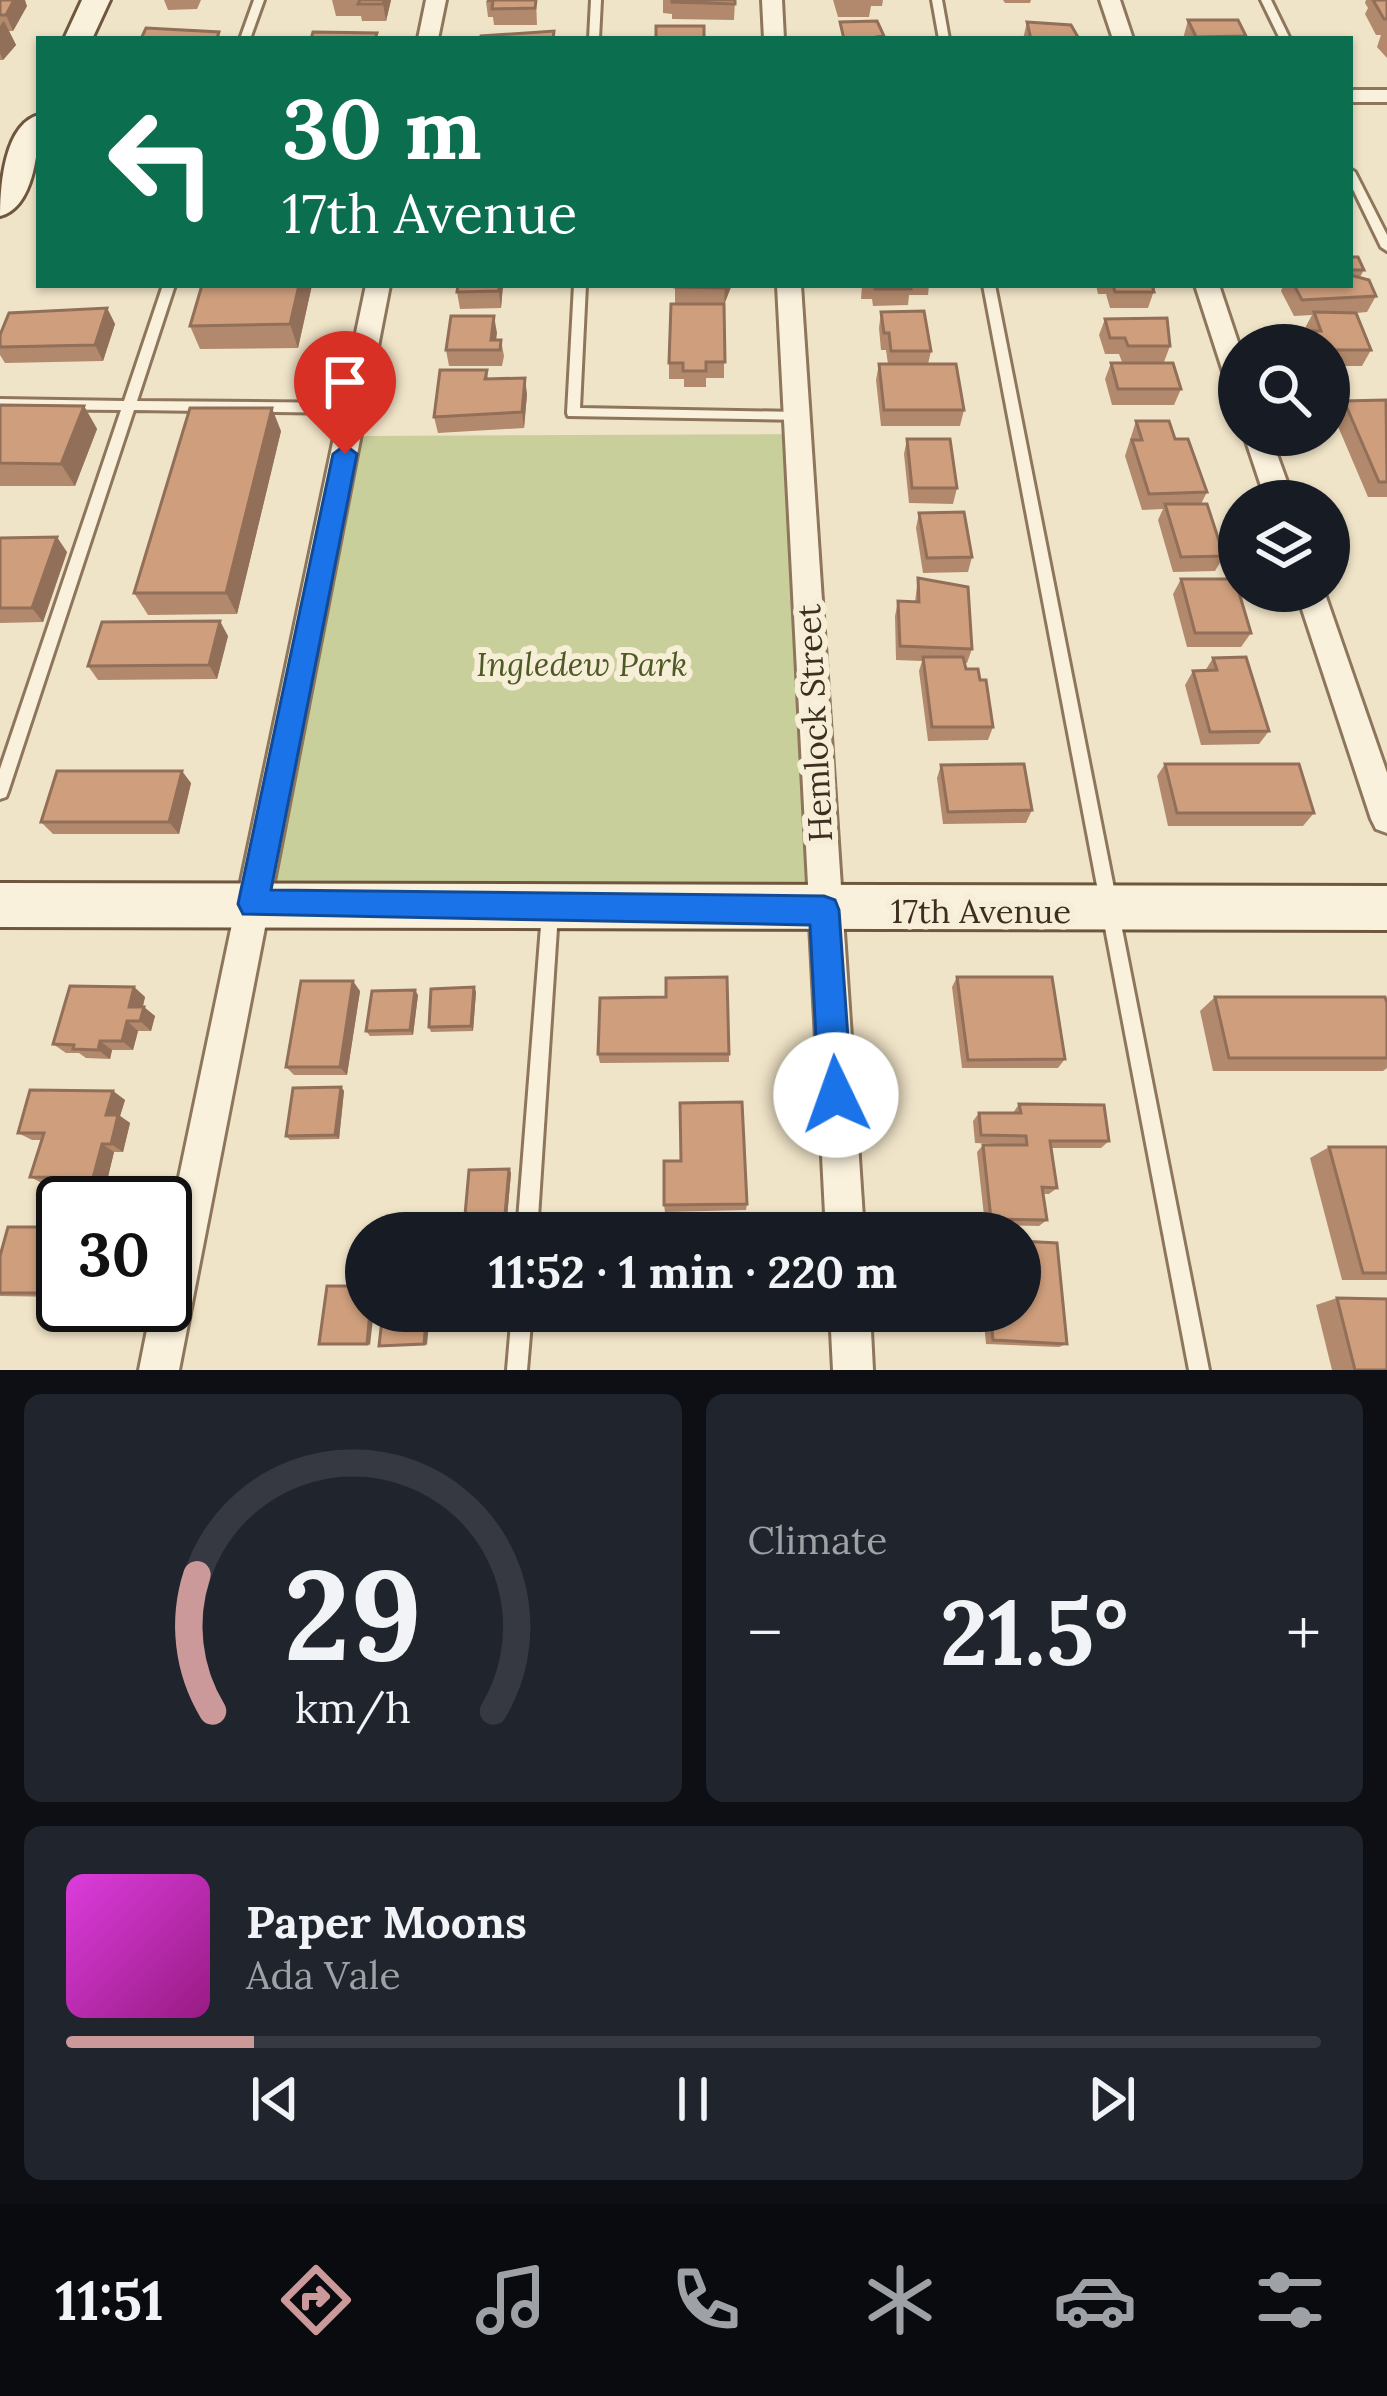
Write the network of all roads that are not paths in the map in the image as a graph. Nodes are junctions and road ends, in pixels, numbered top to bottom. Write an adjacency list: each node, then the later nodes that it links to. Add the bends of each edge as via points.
1 (96, 0): 9 (street)
2 (259, 0): 10 (lane)
3 (436, 0): 11 (street)
4 (596, 0): 12 (lane)
5 (772, 0): 13 (street)
6 (937, 0): 14 (lane)
7 (1110, 0): 15 (street)
8 (1266, 0): 16 (lane)
9 (79, 36)
10 (246, 36)
11 (429, 36)
12 (594, 36)
13 (774, 36)
14 (943, 36)
15 (1122, 36)
16 (1284, 36)
17 (1387, 96): 18 (street)
18 (1353, 97)
19 (36, 130): 21 (street)
20 (1353, 178): 22 (lane)
21 (0, 206)
22 (1387, 247)
23 (168, 288): 31 (lane)
24 (377, 288): 32 (street)
25 (580, 288): 33 (lane, via 573,412)
26 (789, 288): 33 (street, Hemlock Street)
27 (990, 288): 42 (lane)
28 (1208, 288): 29 (street)
29 (1220, 324)
30 (0, 404): 31 (lane)
31 (133, 405): 32 (lane); 35 (lane)
32 (354, 408): 37 (street)
33 (797, 417): 41 (street, Hemlock Street)
34 (1317, 612): 36 (street)
35 (0, 792)
36 (1387, 819)
37 (254, 904): 38 (street, 17th Avenue); 39 (street, 17th Avenue); 47 (street)
38 (0, 905)
39 (550, 906): 41 (street, 17th Avenue); 43 (lane)
40 (1387, 908): 42 (street, 17th Avenue)
41 (824, 910): 42 (street, 17th Avenue); 44 (street, Hemlock Street)
42 (1107, 911): 50 (lane)
43 (528, 1212)
44 (844, 1212)
45 (521, 1332): 48 (lane)
46 (851, 1332): 49 (street)
47 (158, 1370)
48 (518, 1370)
49 (854, 1370)
50 (1198, 1370)

